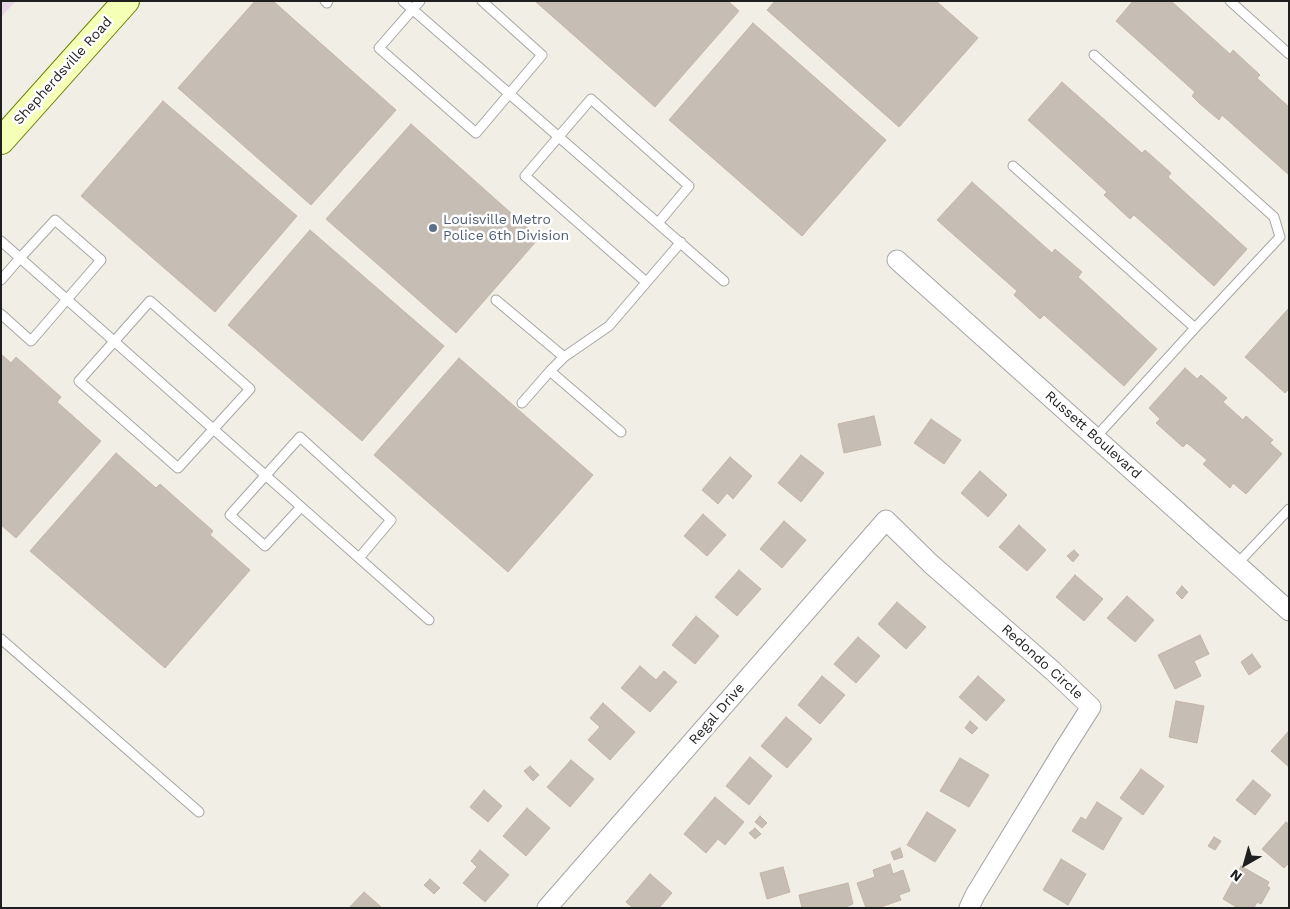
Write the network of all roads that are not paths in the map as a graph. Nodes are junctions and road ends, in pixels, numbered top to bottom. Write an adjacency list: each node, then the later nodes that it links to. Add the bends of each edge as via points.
1 (126, 1): 11 (main road, Shepherdsville Road)
2 (403, 1): 6 (lane)
3 (420, 1): 6 (lane)
4 (482, 1): 9 (lane, via 542,55)
5 (1230, 1): 7 (lane)
6 (413, 10): 9 (lane); 9 (lane, via 379,48 476,133)
7 (1289, 54)
8 (1094, 55): 24 (lane, via 1274,217 1280,237)
9 (510, 94): 10 (lane)
10 (558, 137): 13 (lane); 13 (lane, via 591,99 689,186); 20 (lane, via 525,176)
11 (1, 141)
12 (1013, 166): 24 (lane)
13 (658, 223): 15 (lane)
14 (1, 241): 16 (lane)
15 (681, 242): 19 (lane); 20 (lane)
16 (20, 258): 18 (lane); 21 (lane); 21 (lane, via 55,220 101,260)
17 (897, 260): 31 (street, Russett Boulevard)
18 (1, 280)
19 (724, 281)
20 (646, 282): 26 (lane, via 609,326)
21 (67, 300): 23 (lane, via 31,341); 25 (lane)
22 (496, 300): 26 (lane)
23 (1, 314)
24 (1195, 328): 31 (lane)
25 (114, 341): 29 (lane); 29 (lane, via 79,381 178,468); 29 (lane, via 150,301 250,389)
26 (564, 357): 27 (lane)
27 (550, 371): 28 (lane); 30 (lane)
28 (522, 402)
29 (214, 430): 32 (lane)
30 (621, 432)
31 (1095, 438): 37 (street, Russett Boulevard)
32 (266, 476): 33 (lane); 33 (lane, via 230,516 265,546); 36 (lane, via 300,438 391,520)
33 (301, 507): 36 (lane)
34 (1289, 509): 37 (lane)
35 (886, 520): 42 (street, Regal Drive); 43 (street, Redondo Circle, via 1091,707)
36 (359, 558): 39 (lane)
37 (1237, 564): 38 (street, Russett Boulevard)
38 (1289, 611)
39 (429, 620)
40 (1, 639): 41 (lane)
41 (200, 812)
42 (548, 908)
43 (969, 908)

